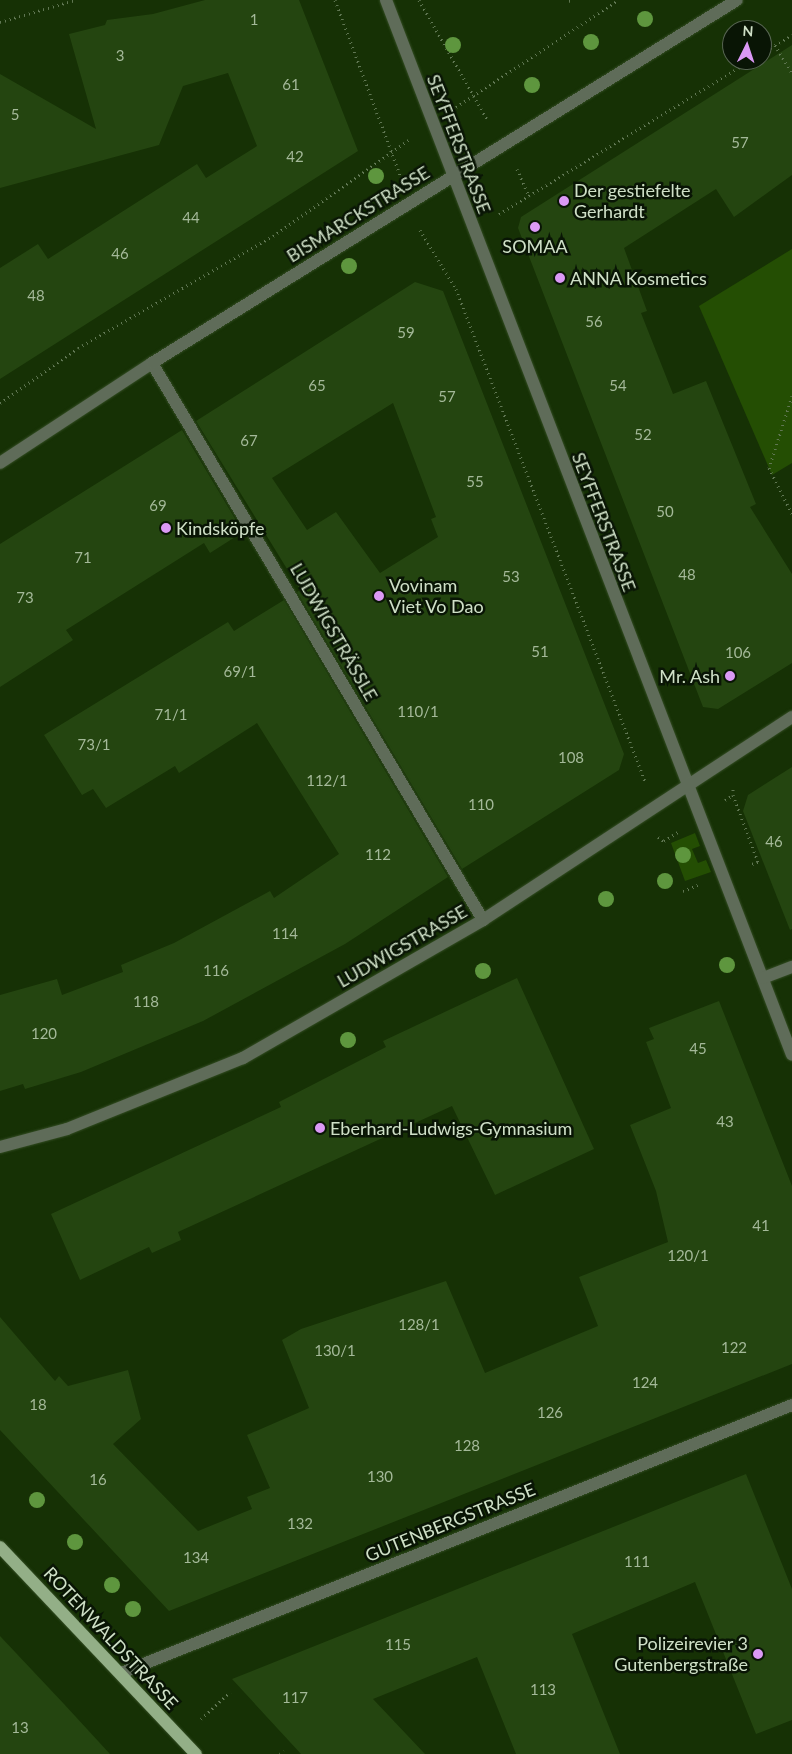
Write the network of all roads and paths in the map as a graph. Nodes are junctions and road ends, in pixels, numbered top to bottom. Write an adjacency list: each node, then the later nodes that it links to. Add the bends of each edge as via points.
1 (76, 0): 7 (path)
2 (335, 0): 16 (path)
3 (386, 0): 14 (street, SEYFFERSTRASSE)
4 (419, 0): 13 (path)
5 (618, 0): 13 (path)
6 (737, 0): 15 (street, BISMARCKSTRASSE)
7 (0, 22)
8 (792, 35): 9 (path)
9 (775, 45): 10 (path); 12 (path)
10 (772, 47)
11 (735, 70): 18 (path)
12 (792, 73)
13 (470, 96): 14 (path); 15 (path)
14 (433, 125): 16 (path); 17 (street, SEYFFERSTRASSE)
15 (505, 144): 17 (street, BISMARCKSTRASSE); 18 (path)
16 (392, 151): 23 (path, via 273,236 78,348)
17 (452, 177): 19 (street, SEYFFERSTRASSE); 21 (street, BISMARCKSTRASSE)
18 (529, 196): 19 (path)
19 (473, 230): 28 (street, SEYFFERSTRASSE)
20 (424, 240): 27 (path, via 456,289)
21 (152, 363): 24 (street, BISMARCKSTRASSE); 29 (street, LUDWIGSTRÄSSLE)
22 (792, 396): 25 (path, via 769,468)
23 (0, 403)
24 (0, 463)
25 (792, 514)
26 (792, 717): 28 (street, LUDWIGSTRASSE)
27 (645, 783)
28 (687, 784): 29 (street, LUDWIGSTRASSE); 31 (street, SEYFFERSTRASSE)
29 (482, 920): 33 (street, LUDWIGSTRASSE, via 243,1058 67,1129)
30 (792, 967): 31 (street)
31 (763, 978): 32 (street, SEYFFERSTRASSE)
32 (792, 1055)
33 (0, 1147)
34 (792, 1405): 36 (street, GUTENBERGSTRASSE)
35 (0, 1546): 36 (main road, ROTENWALDSTRASSE)
36 (121, 1673): 38 (main road, ROTENWALDSTRASSE)
37 (230, 1692): 38 (path)
38 (180, 1737): 40 (main road, ROTENWALDSTRASSE)
39 (284, 1751): 41 (path)
40 (196, 1754)
41 (280, 1754)

